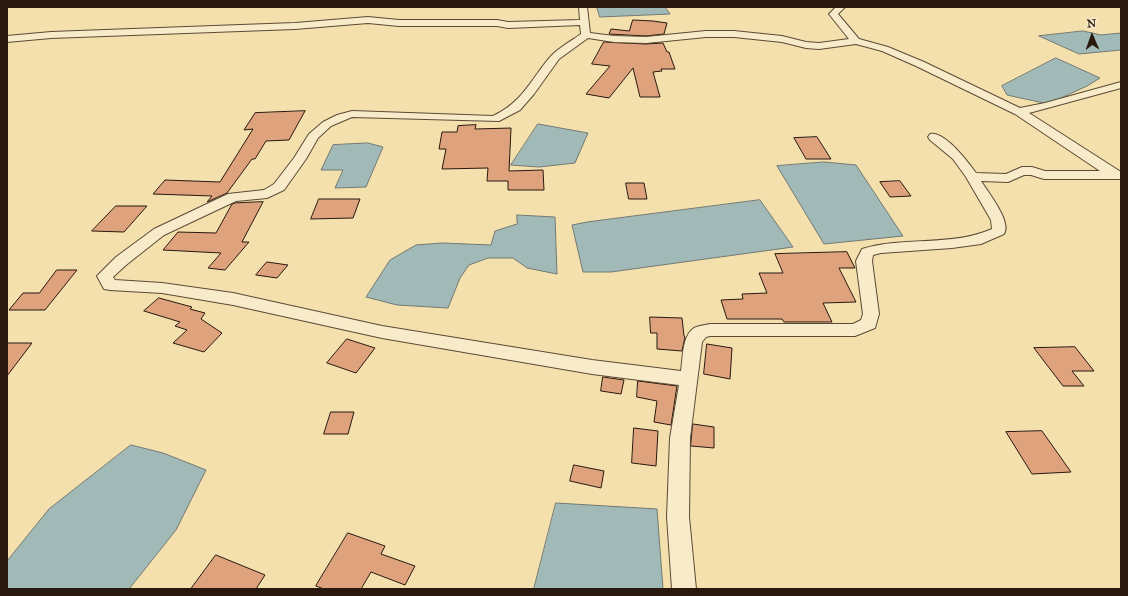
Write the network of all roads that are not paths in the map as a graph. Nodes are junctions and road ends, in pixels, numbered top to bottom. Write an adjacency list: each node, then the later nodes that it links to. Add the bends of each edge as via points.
1 (583, 7): 3 (street)
2 (841, 7): 5 (street, via 833,14)
3 (586, 28): 4 (street, via 368,20 295,26 89,33); 5 (street, via 614,39 646,40 734,34 776,38 813,46); 11 (street, via 557,56 520,105 508,114 495,119 352,114 341,116 313,136 279,187 268,194 233,197 159,232 105,276 110,284 162,288 225,298 382,332 592,367)
4 (7, 39)
5 (856, 42): 7 (street, via 885,49 920,64)
6 (1121, 85): 7 (street)
7 (1019, 112): 10 (street)
8 (934, 137): 9 (street, via 957,156)
9 (972, 177): 10 (street, via 1008,178 1022,171 1032,171 1044,175); 11 (street, via 998,220 999,231 981,239 880,248 867,252 864,261 871,314 869,324 855,330 710,330 700,333 694,341)
10 (1118, 177)
11 (688, 380): 12 (street, via 680,438 678,517)
12 (684, 589)

